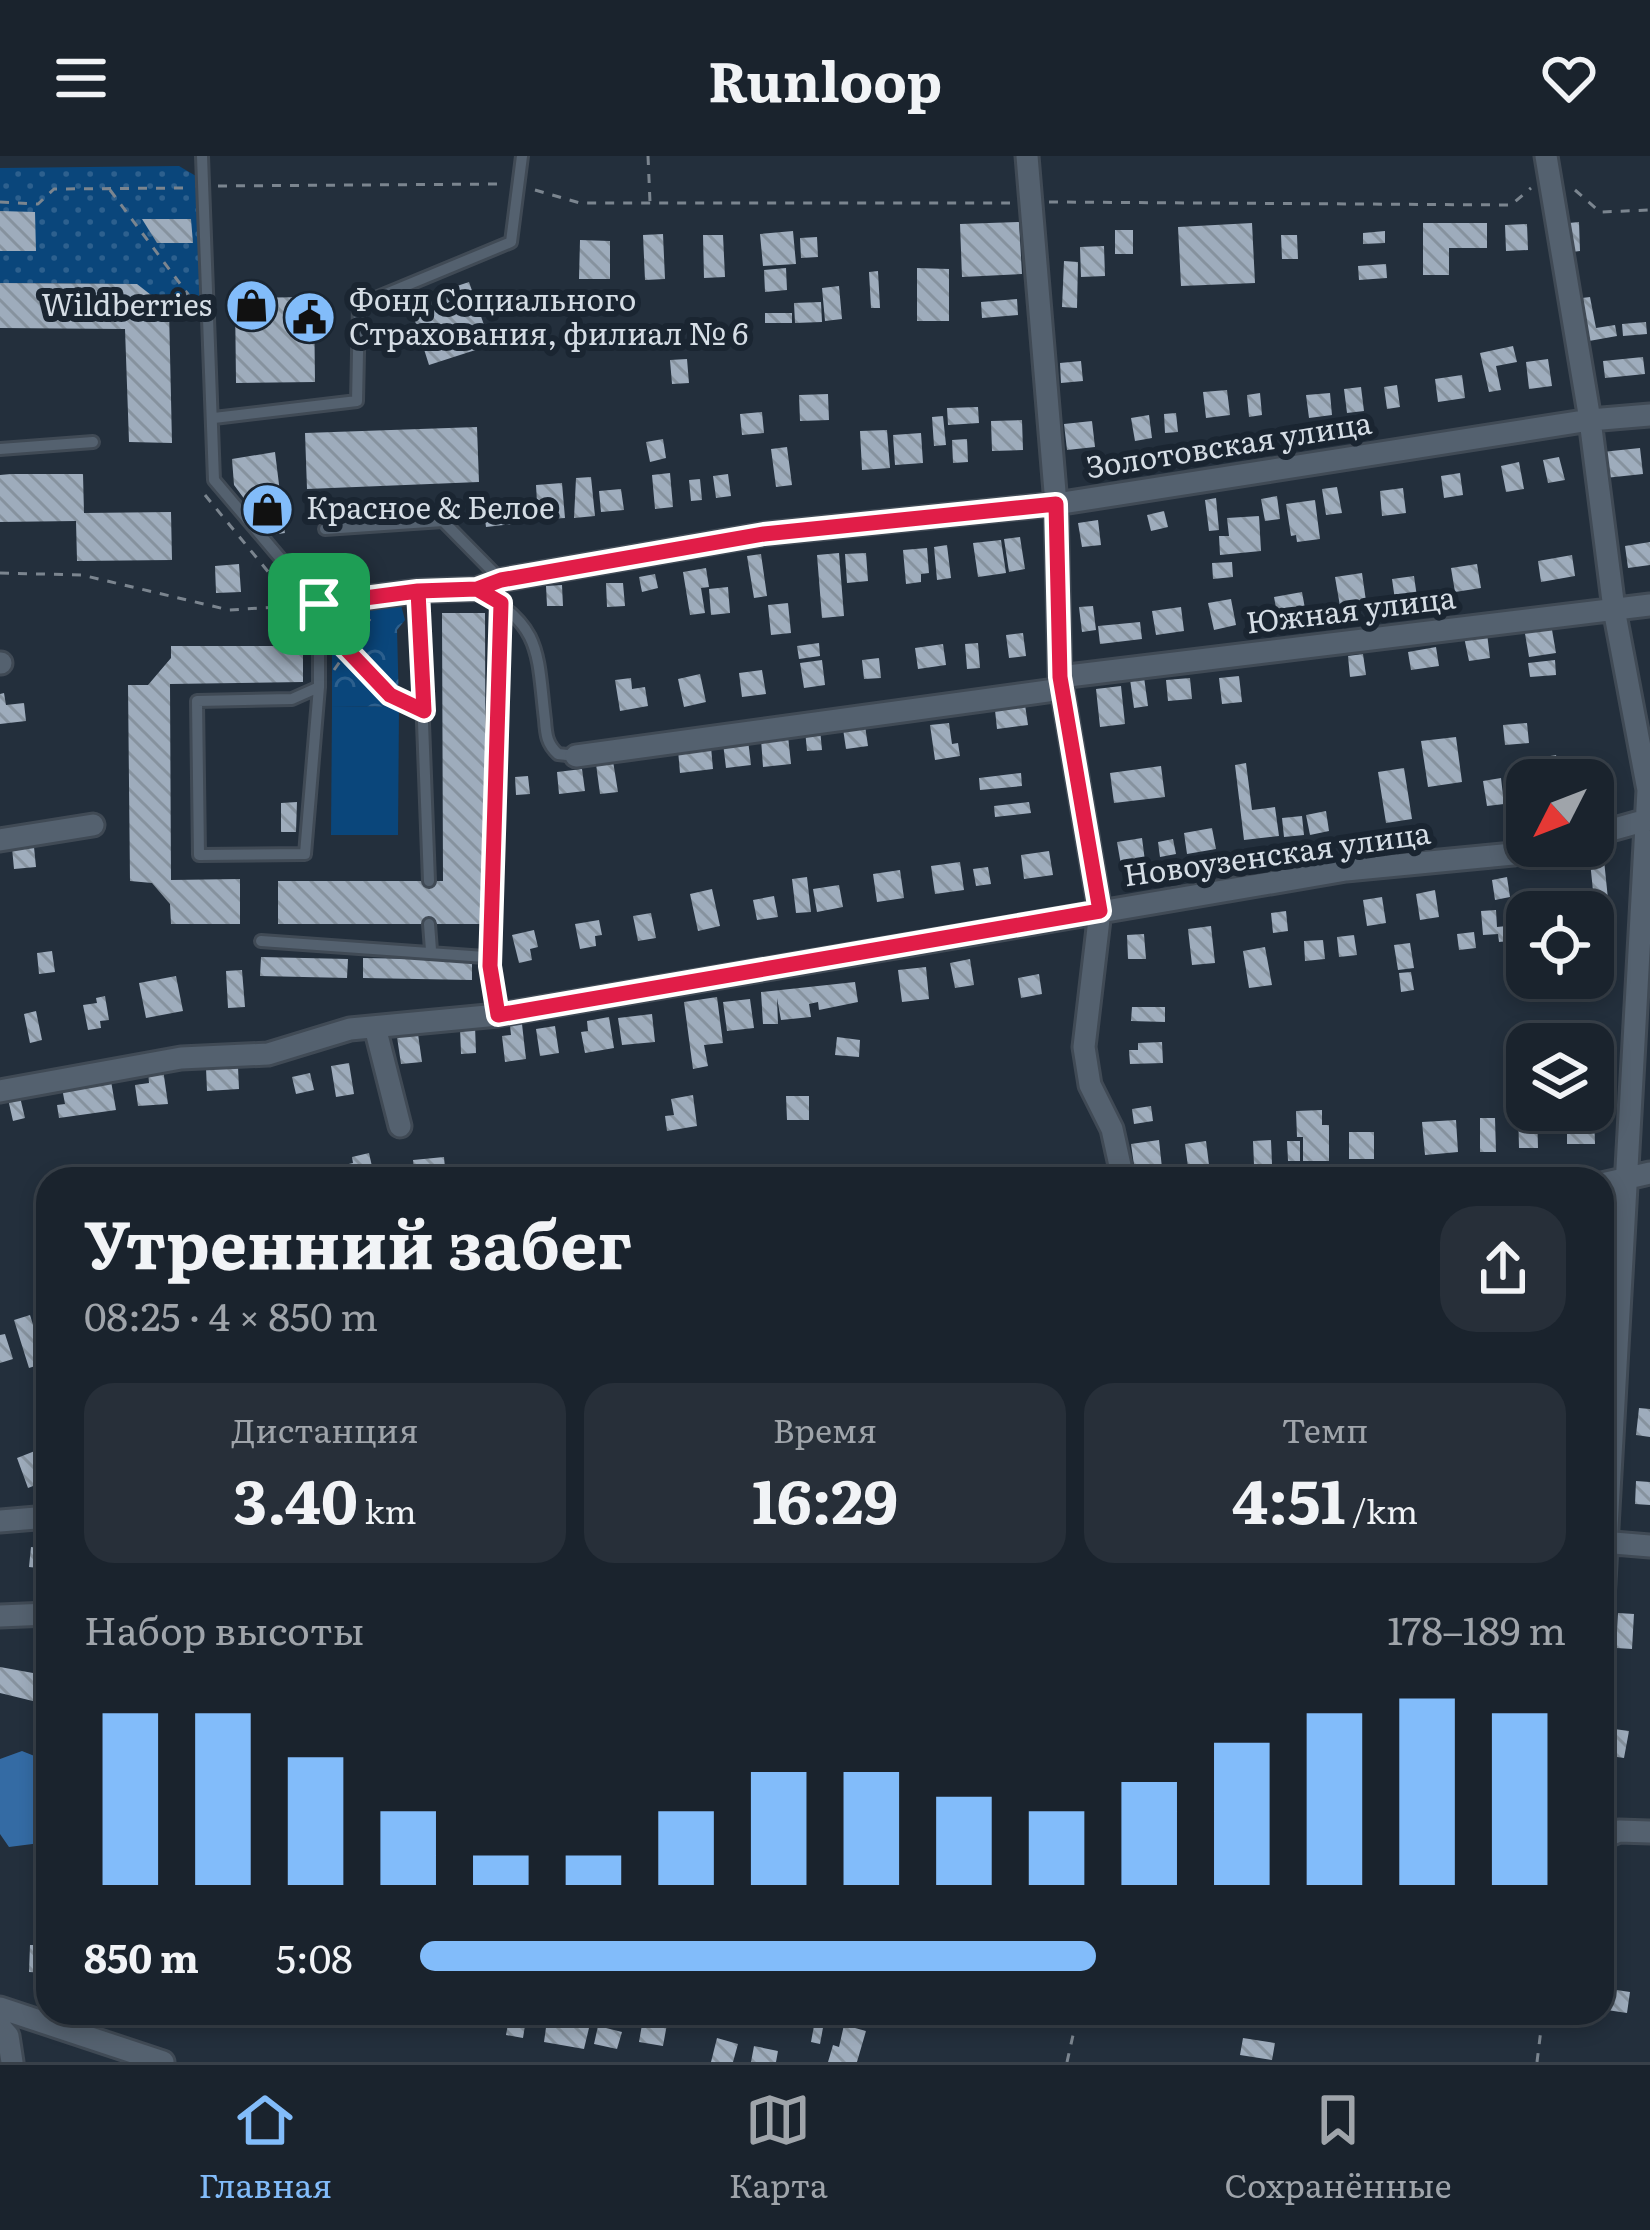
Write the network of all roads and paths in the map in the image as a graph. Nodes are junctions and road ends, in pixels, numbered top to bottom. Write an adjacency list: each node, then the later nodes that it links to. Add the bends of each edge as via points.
1 (202, 156): 8 (lane)
2 (522, 156): 6 (lane)
3 (648, 156): 11 (path)
4 (1028, 156): 10 (street)
5 (1546, 156): 7 (street)
6 (517, 186): 8 (path); 11 (path, via 580,203); 14 (lane, via 511,242 359,305 357,401)
7 (1551, 186): 10 (path, via 1530,188 1511,205); 12 (path, via 1569,185 1600,212); 15 (street)
8 (202, 187): 9 (path, via 54,189 38,204); 14 (lane)
9 (0, 202)
10 (1031, 203): 11 (path); 18 (street)
11 (650, 204)
12 (1650, 210)
13 (1650, 415): 15 (street, Золотовская улица)
14 (214, 418): 28 (lane, via 214,480)
15 (1590, 420): 18 (street, Золотовская улица); 27 (street)
16 (93, 442): 17 (lane)
17 (0, 449)
18 (1056, 504): 21 (street, Золотовская улица, via 764,534); 31 (street)
19 (325, 529): 21 (lane, via 443,521)
20 (0, 573): 28 (path, via 82,575 229,610)
21 (501, 580): 22 (street, Золотовская улица)
22 (477, 589): 23 (street, Золотовская улица); 25 (lane)
23 (418, 591): 24 (street, Золотовская улица); 32 (lane)
24 (377, 596): 28 (street, Золотовская улица); 29 (path, via 379,607)
25 (501, 603): 33 (lane, via 536,643 551,749); 44 (path)
26 (1650, 605): 27 (street, Южная улица)
27 (1614, 609): 31 (street, Южная улица); 34 (street)
28 (318, 615): 29 (path); 30 (lane)
29 (348, 650): 30 (path); 32 (path, via 390,695)
30 (319, 683): 30 (lane, via 292,699 196,701 199,855 305,854)
31 (1061, 683): 33 (street, Южная улица); 40 (street)
32 (424, 711): 39 (lane)
33 (576, 756)
34 (1647, 819): 36 (street); 50 (street)
35 (93, 825): 37 (street)
36 (1614, 829)
37 (0, 840)
38 (1506, 855): 40 (street, Новоузенская улица, via 1346,870)
39 (429, 881)
40 (1100, 911): 45 (street, Новоузенская улица); 49 (street, via 1084,1047)
41 (429, 924): 43 (lane)
42 (261, 941): 43 (lane)
43 (431, 950): 44 (lane, via 485,957)
44 (490, 966): 45 (lane)
45 (498, 1015): 46 (street, Новоузенская улица)
46 (375, 1027): 47 (street, Новоузенская улица, via 268,1054 181,1058); 48 (street)
47 (0, 1091)
48 (400, 1126)
49 (1120, 1167)
50 (1639, 1176): 51 (street)
51 (1614, 1437)
52 (36, 1518): 53 (street)
53 (0, 1521)
54 (1614, 1543): 55 (street)
55 (1650, 1546)
56 (36, 1614): 57 (street)
57 (0, 1616)
58 (1650, 1832): 59 (street)
59 (1614, 1833)
60 (0, 2008): 61 (street)
61 (36, 2020)
62 (52, 2025): 67 (street)
63 (1075, 2025): 68 (path)
64 (1542, 2025): 69 (path)
65 (0, 2027): 66 (street)
66 (12, 2062)
67 (164, 2062)
68 (1067, 2062)
69 (1537, 2062)

